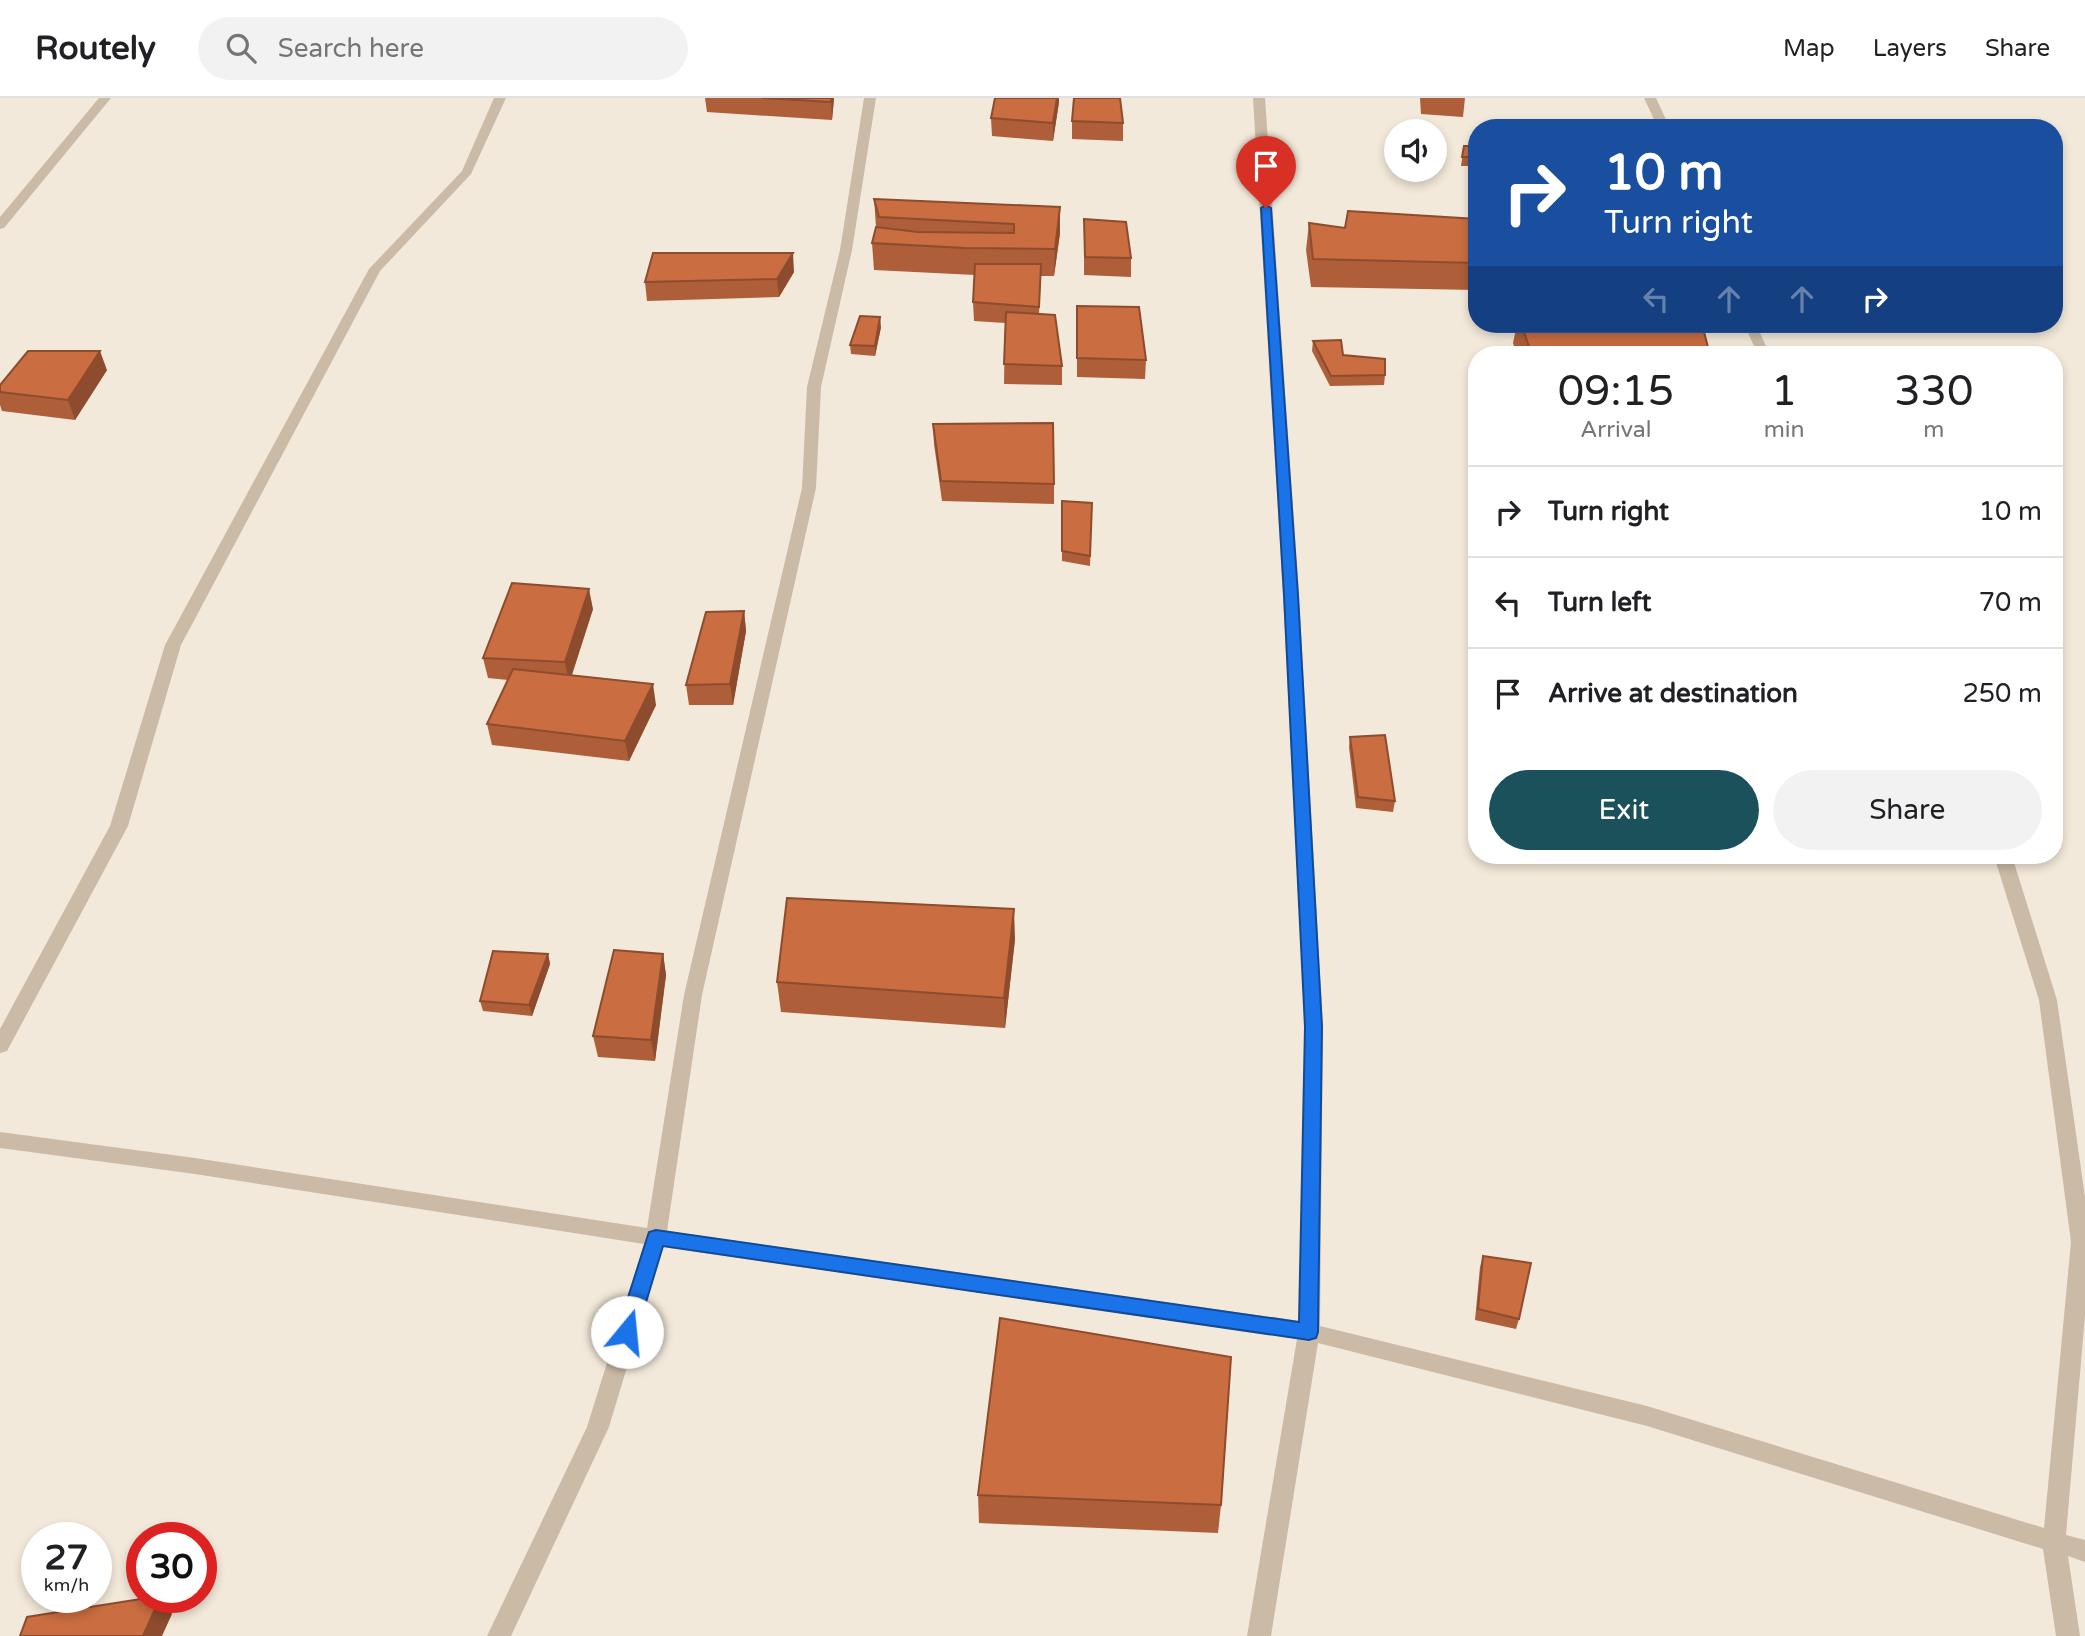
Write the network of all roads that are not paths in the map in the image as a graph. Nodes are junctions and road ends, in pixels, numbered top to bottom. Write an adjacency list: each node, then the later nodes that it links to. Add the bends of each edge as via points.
1 (105, 98): 7 (street)
2 (500, 98): 9 (street, via 467,172 375,269 173,645 119,827)
3 (870, 98): 11 (street, via 846,250 814,387 809,488 693,995)
4 (1259, 98): 12 (street, via 1314,1027)
5 (1650, 98): 6 (street)
6 (1660, 119)
7 (0, 225)
8 (2006, 864): 13 (street, via 2048,1000 2081,1242)
9 (0, 1046)
10 (0, 1140): 11 (street)
11 (656, 1238): 12 (street); 15 (street, via 598,1427)
12 (1309, 1332): 13 (street, via 1647,1416); 16 (street)
13 (2054, 1543): 14 (street); 17 (street)
14 (2085, 1551)
15 (499, 1636)
16 (1259, 1636)
17 (2068, 1636)

